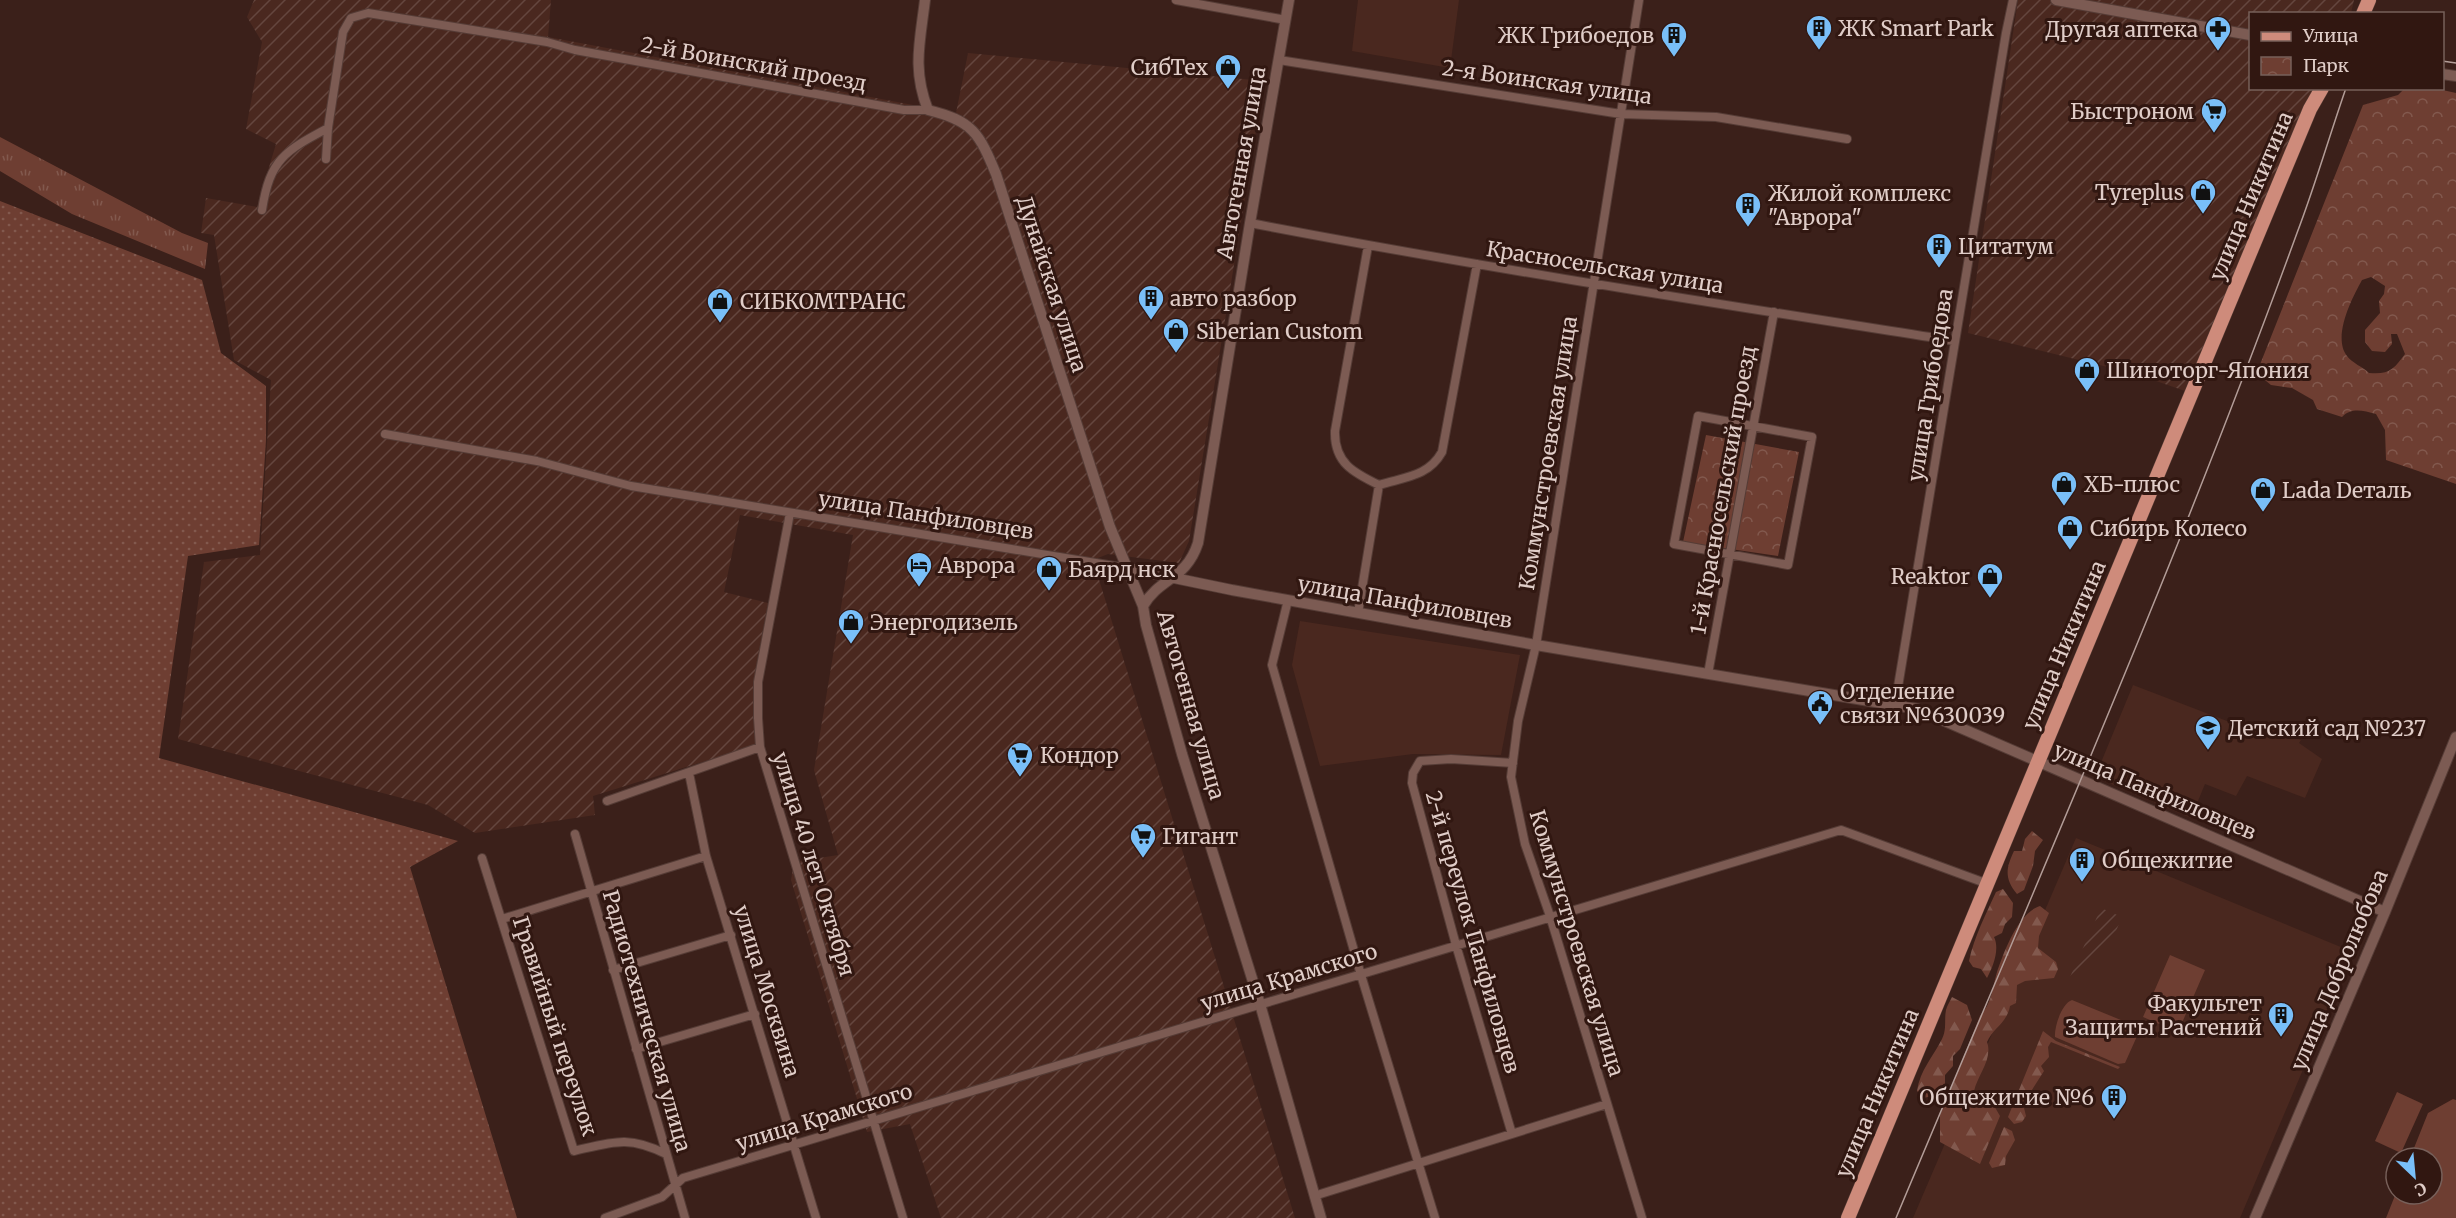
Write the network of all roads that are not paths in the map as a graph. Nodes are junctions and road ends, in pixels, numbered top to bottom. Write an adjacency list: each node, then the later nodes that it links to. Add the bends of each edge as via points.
1 (925, 0): 11 (street, via 918,58 919,88)
2 (1176, 0): 7 (street)
3 (1289, 0): 7 (street, Автогенная улица)
4 (1639, 0): 12 (street, Коммунстроевская улица)
5 (2013, 0): 22 (street, улица Грибоедова)
6 (2056, 0): 8 (street)
7 (1286, 20): 9 (street, Автогенная улица)
8 (2249, 35)
9 (1279, 60): 12 (street, 2-я Воинская улица); 17 (street, Автогенная улица)
10 (2321, 90): 38 (main road, улица Никитина)
11 (928, 110): 13 (street, 2-й Воинский проезд, via 904,110 547,42 368,13 351,18 344,32); 28 (street, Дунайская улица, via 966,123 985,148)
12 (1621, 114): 14 (street, 2-я Воинская улица, via 1716,117); 20 (street, Коммунстроевская улица)
13 (328, 128): 15 (street); 16 (street, via 297,144 279,160)
14 (1847, 139)
15 (326, 159)
16 (262, 210)
17 (1250, 223): 18 (street, Красносельская улица); 29 (street, Автогенная улица, via 1198,543 1186,568)
18 (1368, 246): 19 (street, Красносельская улица); 25 (street, via 1335,444 1356,474)
19 (1477, 264): 20 (street, Красносельская улица); 25 (street, via 1442,452 1436,464 1425,472)
20 (1594, 284): 21 (street, Красносельская улица); 33 (street, Коммунстроевская улица)
21 (1774, 312): 22 (street, Красносельская улица); 23 (street, 1-й Красносельский проезд)
22 (1955, 341): 35 (street, улица Грибоедова)
23 (1753, 426): 27 (street, 1-й Красносельский проезд); 27 (street, via 1698,416 1674,544); 27 (street, via 1812,437 1810,449 1788,565)
24 (385, 434): 26 (street, улица Панфиловцев, via 537,461 631,486)
25 (1379, 485): 32 (street)
26 (790, 513): 28 (street, улица Панфиловцев); 37 (street, улица 40 лет Октября, via 758,682)
27 (1730, 554): 34 (street, 1-й Красносельский проезд)
28 (1126, 568): 29 (street, улица Панфиловцев); 31 (street, Дунайская улица)
29 (1174, 577): 30 (street, улица Панфиловцев); 31 (street, Автогенная улица, via 1156,589)
30 (1288, 600): 32 (street, улица Панфиловцев); 53 (street, via 1272,665)
31 (1143, 606): 54 (street, Автогенная улица, via 1182,754)
32 (1358, 613): 33 (street, улица Панфиловцев)
33 (1536, 645): 34 (street, улица Панфиловцев); 39 (street, Коммунстроевская улица, via 1518,721)
34 (1708, 674): 35 (street, улица Панфиловцев)
35 (1895, 705): 38 (street, улица Панфиловцев, via 1917,709)
36 (2456, 737): 47 (street, улица Добролюбова)
37 (760, 747): 40 (street); 58 (street, улица 40 лет Октября)
38 (2038, 762): 45 (main road, улица Никитина); 47 (street, улица Панфиловцев)
39 (1513, 763): 48 (street, Коммунстроевская улица, via 1511,777 1525,844); 51 (street, 2-й переулок Панфиловцев, via 1420,761 1413,773 1412,783)
40 (689, 773): 41 (street); 43 (street, улица Москвина)
41 (607, 801)
42 (575, 834): 46 (street, Радиотехническая улица)
43 (706, 856): 46 (street); 50 (street, улица Москвина)
44 (482, 858): 49 (street, Гравийный переулок)
45 (1988, 884): 48 (street, улица Крамского, via 1841,830); 72 (main road, улица Никитина)
46 (590, 891): 49 (street); 52 (street, Радиотехническая улица)
47 (2385, 912): 73 (street, улица Добролюбова)
48 (1550, 916): 51 (street, улица Крамского); 57 (street, Коммунстроевская улица)
49 (502, 920): 61 (street, Гравийный переулок, via 574,1150 623,1140 646,1144)
50 (730, 934): 52 (street); 55 (street, улица Москвина)
51 (1456, 945): 53 (street, улица Крамского); 59 (street, 2-й переулок Панфиловцев)
52 (613, 970): 56 (street, Радиотехническая улица)
53 (1361, 975): 54 (street, улица Крамского); 62 (street)
54 (1260, 1004): 58 (street, улица Крамского); 64 (street, Автогенная улица)
55 (755, 1014): 56 (street); 60 (street, улица Москвина)
56 (636, 1050): 61 (street, Радиотехническая улица)
57 (1607, 1104): 59 (street); 71 (street, Коммунстроевская улица)
58 (874, 1121): 60 (street, улица Крамского); 68 (street, улица 40 лет Октября)
59 (1512, 1134): 62 (street)
60 (795, 1145): 63 (street, улица Крамского, via 683,1178); 67 (street, улица Москвина)
61 (666, 1154): 63 (street, Радиотехническая улица)
62 (1419, 1163): 64 (street); 70 (street)
63 (675, 1184): 65 (street, улица Крамского, via 662,1197); 66 (street, Радиотехническая улица)
64 (1314, 1196): 69 (street, Автогенная улица)
65 (605, 1218)
66 (685, 1218)
67 (816, 1218)
68 (903, 1218)
69 (1321, 1218)
70 (1435, 1218)
71 (1642, 1218)
72 (1848, 1218)
73 (2255, 1218)

